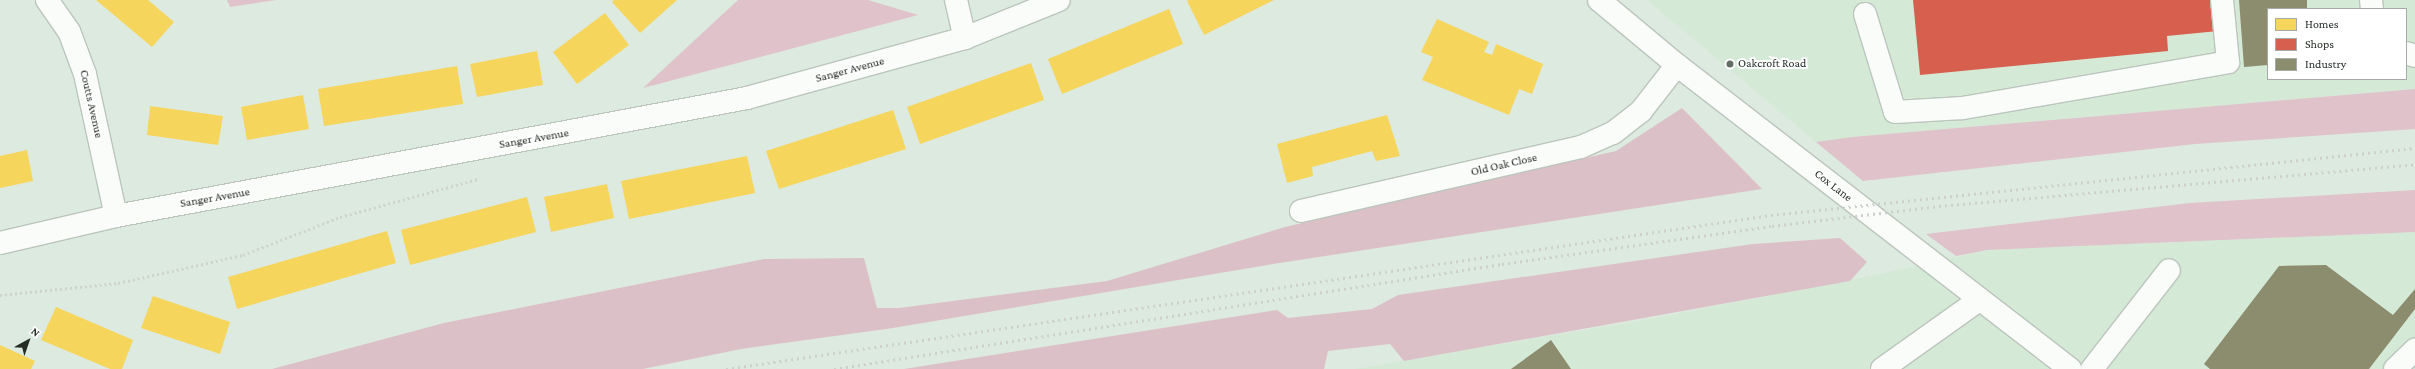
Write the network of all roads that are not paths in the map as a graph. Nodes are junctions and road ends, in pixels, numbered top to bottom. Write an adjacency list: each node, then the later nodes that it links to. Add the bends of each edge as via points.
1 (47, 0): 10 (street, Coutts Avenue, via 69,32 85,74)
2 (956, 0): 7 (street)
3 (1059, 0): 7 (street, Sanger Avenue)
4 (1599, 0): 8 (street, Cox Lane)
5 (2222, 0): 6 (street, via 2228,62 1963,108 1896,112)
6 (1865, 14)
7 (965, 38): 10 (street, Sanger Avenue, via 747,98)
8 (1677, 65): 9 (street, Old Oak Close, via 1641,111 1613,133 1581,147); 13 (street, Cox Lane)
9 (1301, 211)
10 (116, 216): 11 (street, Sanger Avenue)
11 (0, 243)
12 (2170, 270): 17 (street)
13 (1979, 300): 15 (street); 16 (street, Cox Lane)
14 (2415, 350): 18 (street)
15 (1882, 369)
16 (2070, 369)
17 (2092, 369)
18 (2395, 369)

